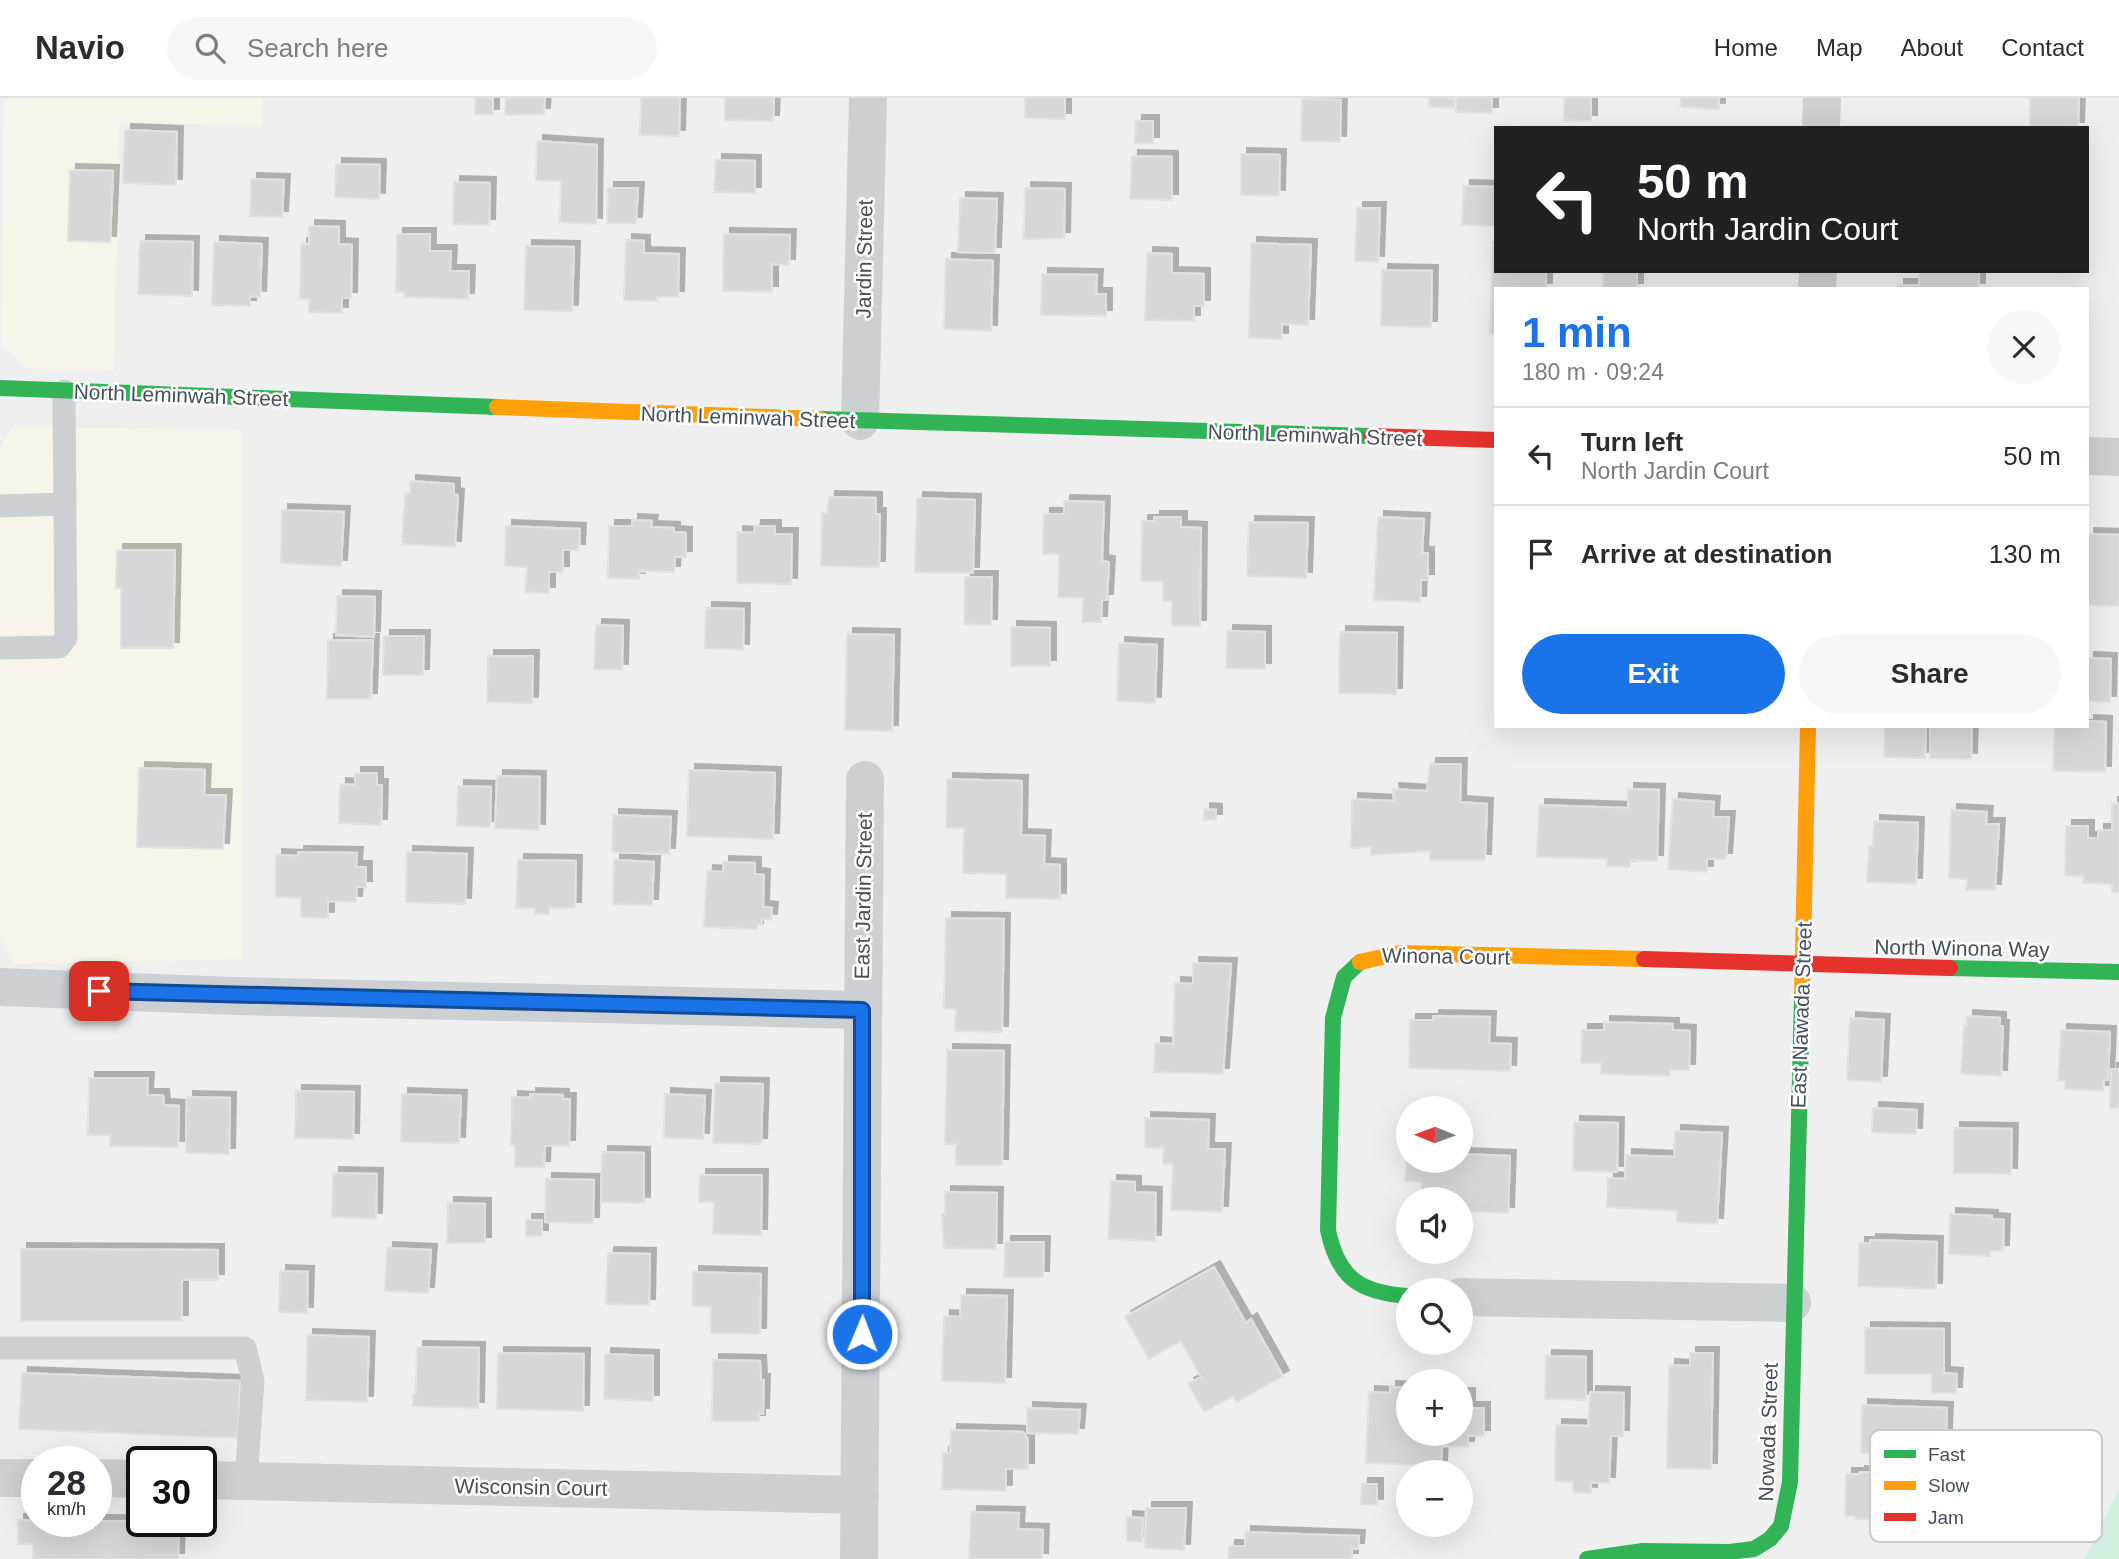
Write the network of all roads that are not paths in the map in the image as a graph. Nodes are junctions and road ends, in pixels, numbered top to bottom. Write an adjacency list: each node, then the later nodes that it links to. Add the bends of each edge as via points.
1 (868, 98): 6 (street, Jardin Street)
2 (1822, 98): 3 (street)
3 (1821, 126)
4 (0, 388): 5 (street, North Leminwah Street)
5 (64, 391): 6 (street, North Leminwah Street); 10 (lane)
6 (860, 421): 7 (street, North Leminwah Street)
7 (1494, 440)
8 (2089, 456): 9 (street)
9 (2119, 457)
10 (65, 504): 11 (lane); 12 (lane, via 66,638 59,647)
11 (0, 506)
12 (0, 648)
13 (1808, 728): 15 (street, East Nawada Street)
14 (864, 780): 18 (street, East Jardin Street)
15 (1803, 965): 16 (street, North Winona Way); 19 (street, Winona Court, via 1400,953 1369,955 1347,971 1337,992 1333,1018 1331,1255 1345,1274 1367,1290); 21 (street, East Nawada Street)
16 (2119, 972)
17 (0, 987): 18 (street)
18 (862, 1010): 27 (street, East Jardin Street)
19 (1396, 1294)
20 (1473, 1297): 21 (street)
21 (1792, 1303): 29 (street, Nowada Street, via 1790,1482 1781,1526 1754,1549 1643,1551)
22 (0, 1348): 26 (lane, via 245,1348 253,1381)
23 (0, 1478): 24 (street)
24 (21, 1478)
25 (217, 1480): 26 (street, Wisconsin Court)
26 (246, 1481): 27 (street, Wisconsin Court)
27 (860, 1495): 28 (street, East Jardin Street)
28 (859, 1559)
29 (1587, 1559)

